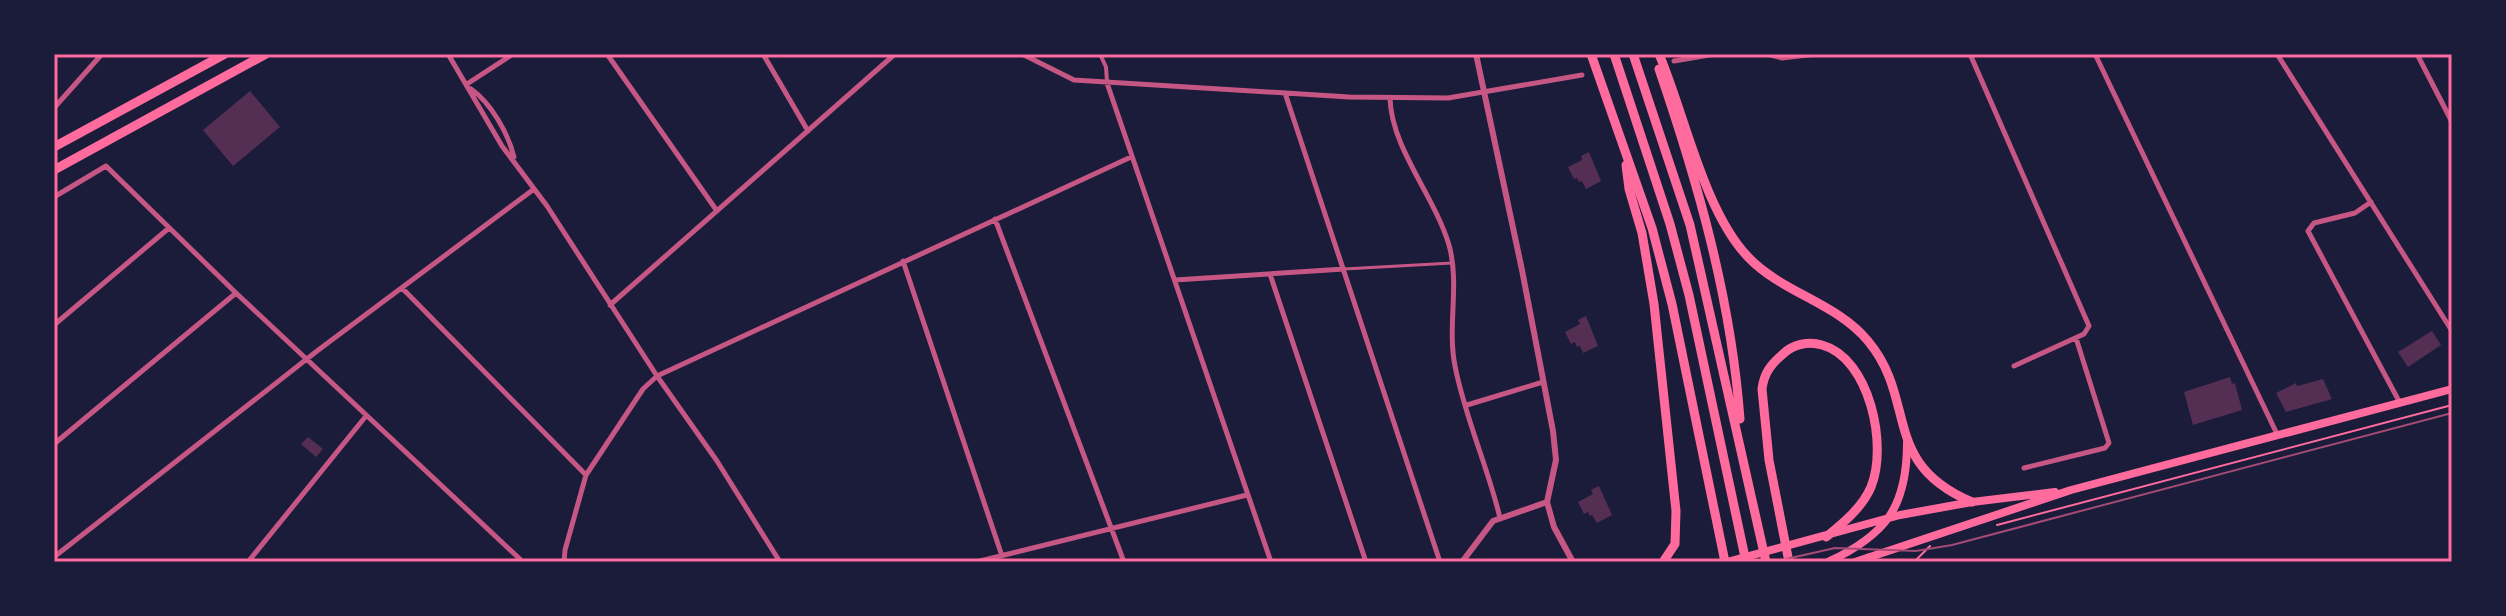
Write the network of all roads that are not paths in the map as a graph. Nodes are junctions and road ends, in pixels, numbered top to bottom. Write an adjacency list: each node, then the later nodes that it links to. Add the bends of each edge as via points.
1 (102, 54): 30 (street)
2 (225, 54): 34 (highway)
3 (266, 54): 36 (highway)
4 (448, 54): 26 (street)
5 (513, 54): 26 (street)
6 (607, 54): 40 (street)
7 (763, 54): 32 (street)
8 (895, 54): 32 (street)
9 (1022, 54): 25 (street, via 1074,80)
10 (1100, 54): 25 (street)
11 (1476, 54): 27 (street)
12 (1591, 54): 33 (highway)
13 (1614, 54): 92 (highway, via 1689,295)
14 (1633, 54): 65 (highway, via 1690,225)
15 (1656, 54): 63 (highway, via 1676,93 1711,199 1732,238 1772,278 1832,311 1868,341 1889,380); 65 (highway, via 1705,214 1736,368)
16 (1715, 54): 23 (street)
17 (1767, 54): 18 (street)
18 (1816, 54)
19 (1970, 54): 53 (street, via 2089,326)
20 (2095, 54): 62 (street)
21 (2277, 54): 39 (street)
22 (2417, 54): 31 (street)
23 (1674, 61)
24 (1582, 75): 27 (street)
25 (1107, 83): 28 (street); 35 (street)
26 (468, 86): 37 (street, via 481,96 510,141 515,161)
27 (1485, 92): 29 (street); 57 (street)
28 (1285, 93): 29 (street); 45 (street)
29 (1390, 99): 44 (street, via 1394,129 1437,212)
30 (54, 108)
31 (2452, 122)
32 (808, 131): 40 (street)
33 (1623, 146): 90 (highway, via 1654,304 1676,511 1675,544); 91 (highway, via 1672,304)
34 (54, 147)
35 (1131, 157): 41 (street); 47 (street)
36 (54, 170)
37 (534, 189): 48 (street); 50 (street)
38 (54, 197): 42 (street, via 106,166)
39 (2371, 202): 52 (street); 59 (street, via 2355,213 2314,223 2308,231)
40 (717, 211): 50 (street)
41 (995, 219): 43 (street); 74 (street)
42 (169, 228): 49 (street); 51 (street)
43 (903, 261): 56 (street); 76 (street)
44 (1453, 263): 45 (lane); 60 (street, via 1454,366)
45 (1344, 269): 46 (street); 87 (street)
46 (1270, 274): 47 (street); 86 (street)
47 (1175, 280): 69 (street)
48 (402, 288): 54 (street); 67 (street)
49 (236, 293): 54 (street); 64 (street)
50 (610, 305): 56 (street)
51 (54, 325)
52 (2452, 331)
53 (2076, 338): 55 (street); 66 (street, via 2109,443)
54 (308, 359): 61 (street); 77 (street)
55 (2014, 366)
56 (657, 376): 67 (street); 82 (street)
57 (1543, 382): 60 (street); 70 (street, via 1556,451)
58 (2452, 389): 59 (main road)
59 (2400, 403): 62 (main road)
60 (1467, 405): 72 (street)
61 (366, 416): 79 (street); 80 (street)
62 (2278, 435): 68 (main road)
63 (1907, 443): 71 (highway, via 1939,485); 73 (main road, via 1907,473)
64 (54, 444)
65 (1742, 451): 93 (highway)
66 (2024, 468)
67 (586, 475): 81 (street)
68 (2071, 490): 71 (main road); 78 (main road)
69 (1247, 495): 74 (street); 85 (street)
70 (1547, 502): 72 (street); 89 (street)
71 (1972, 502): 73 (main road)
72 (1500, 518): 88 (street, via 1487,526)
73 (1889, 518): 75 (main road); 95 (main road, via 1856,549)
74 (1112, 529): 76 (street); 84 (street)
75 (1826, 537): 91 (main road); 94 (highway, via 1867,495 1876,473 1878,444 1852,364 1837,350 1803,343 1771,364 1763,379 1761,403)
76 (1002, 556): 83 (street)
77 (54, 557)
78 (1868, 560): 96 (main road)
79 (248, 562)
80 (523, 562)
81 (564, 562)
82 (780, 562)
83 (976, 562)
84 (1124, 562)
85 (1271, 562)
86 (1366, 562)
87 (1440, 562)
88 (1462, 562)
89 (1573, 562)
90 (1663, 562)
91 (1726, 562)
92 (1746, 562)
93 (1766, 562)
94 (1789, 562)
95 (1828, 562)
96 (1855, 562)

